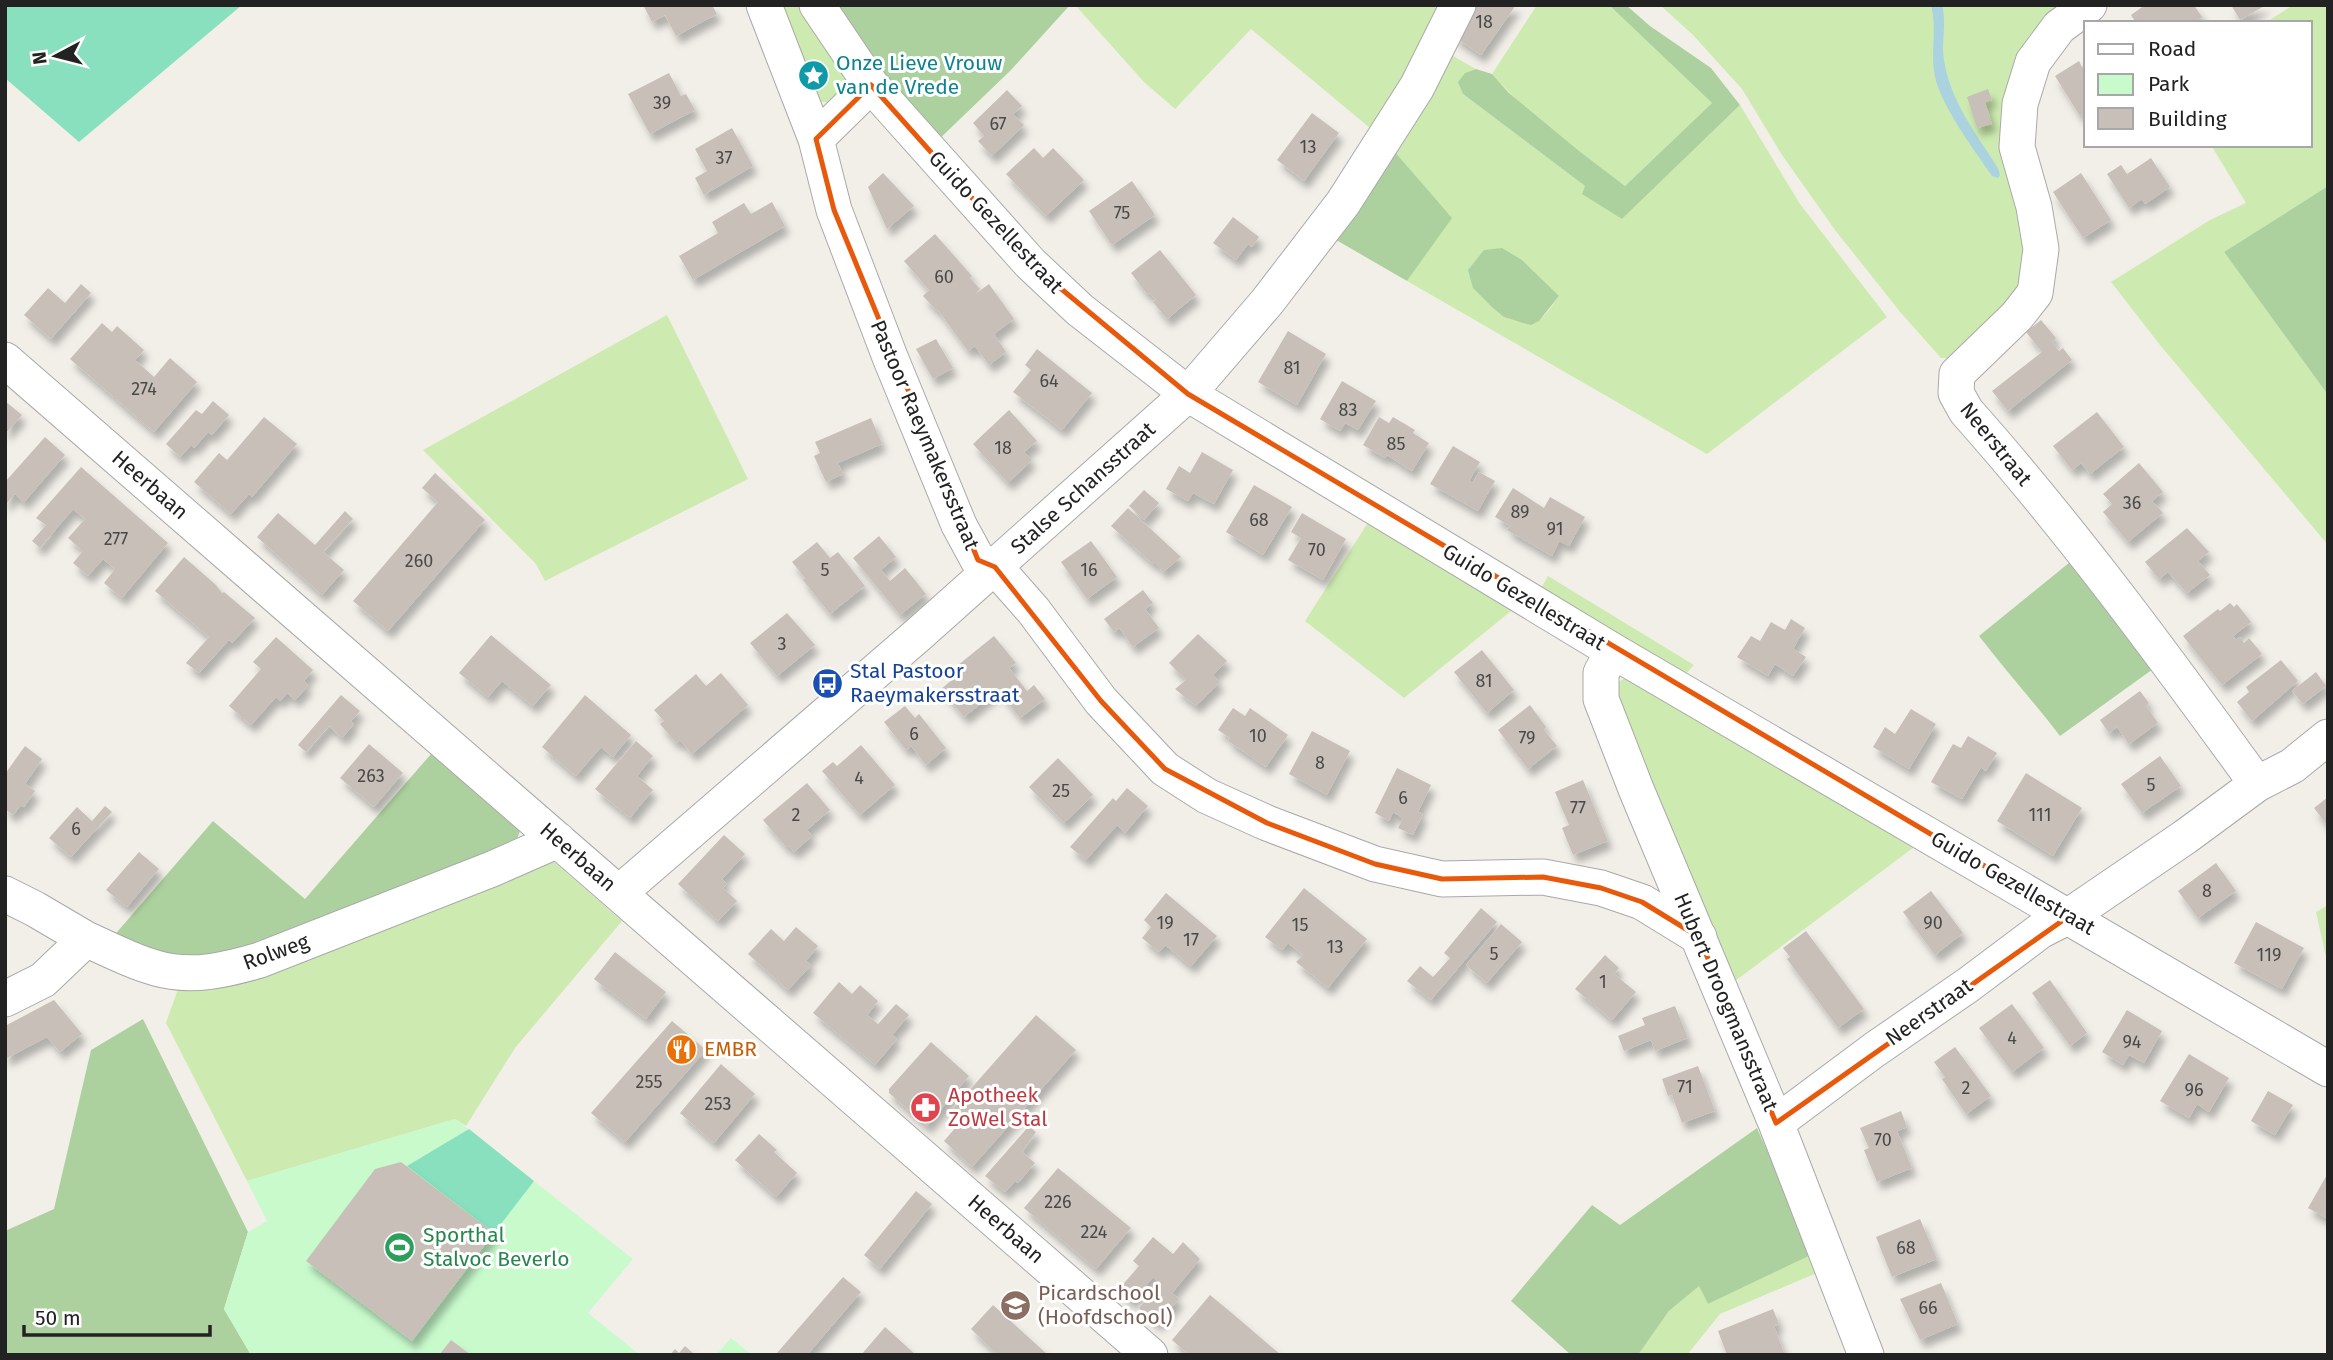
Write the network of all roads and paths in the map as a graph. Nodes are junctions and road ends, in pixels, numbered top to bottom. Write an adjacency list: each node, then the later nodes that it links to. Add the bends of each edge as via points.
1 (764, 5): 6 (street, Pastoor Raeymakersstraat)
2 (817, 5): 5 (street, Guido Gezellestraat)
3 (1458, 5): 8 (street, Stalse Schansstraat, via 1417,87 1343,203)
4 (2089, 5): 12 (street, Neerstraat, via 2059,27 2033,62 2021,104 2017,147 2041,249 2035,293 1957,374 1956,393 2131,611)
5 (871, 85): 6 (street); 8 (street, Guido Gezellestraat, via 1030,263 1080,310)
6 (816, 139): 9 (street, Pastoor Raeymakersstraat, via 834,210 959,526 978,560)
7 (5, 360): 13 (street, Heerbaan)
8 (1188, 394): 9 (street, Stalse Schansstraat); 10 (street, Guido Gezellestraat)
9 (995, 567): 14 (street, Stalse Schansstraat); 17 (street, Pastoor Raeymakersstraat, via 1101,701 1165,769 1207,796 1375,864 1442,879 1543,877 1601,888 1642,902)
10 (1613, 651): 16 (street, Guido Gezellestraat); 17 (street, Hubert Droogmansstraat, via 1601,673 1601,699)
11 (2328, 737): 12 (street, Neerstraat, via 2292,766)
12 (2257, 784): 16 (street, Neerstraat)
13 (558, 840): 14 (street, Heerbaan); 18 (street, Rolweg, via 232,968 181,974 157,971)
14 (619, 893): 22 (street, Heerbaan)
15 (5, 894): 18 (street, Rolweg)
16 (2069, 916): 20 (street, Guido Gezellestraat); 21 (street, Neerstraat, via 2040,931)
17 (1699, 937): 21 (street, Hubert Droogmansstraat)
18 (86, 939): 19 (street, via 43,980)
19 (5, 999)
20 (2328, 1069)
21 (1776, 1124): 23 (street, Hubert Droogmansstraat)
22 (1150, 1355)
23 (1866, 1355)

